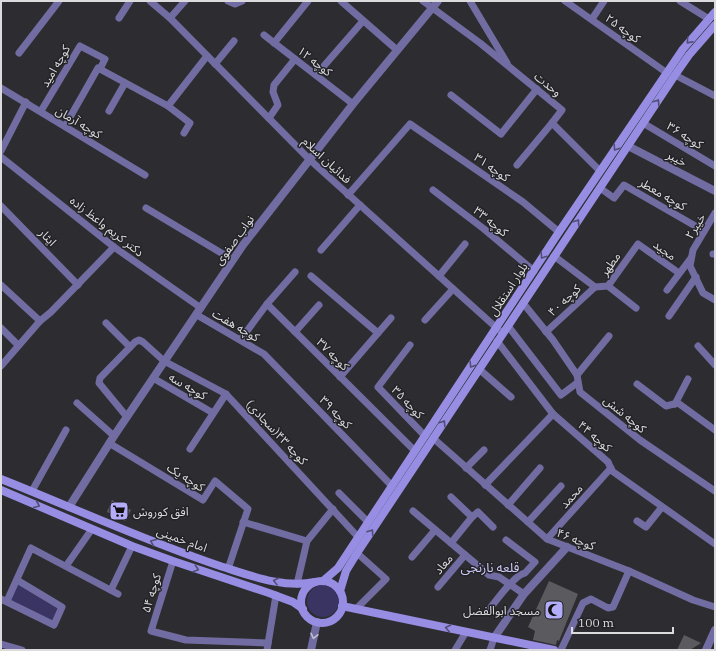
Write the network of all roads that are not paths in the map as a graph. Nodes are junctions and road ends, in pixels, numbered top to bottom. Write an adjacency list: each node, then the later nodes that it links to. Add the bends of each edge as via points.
1 (59, 1): 27 (street)
2 (130, 1): 17 (street)
3 (150, 1): 18 (street, فدائیان اسلام)
4 (185, 1): 18 (street)
5 (228, 1): 6 (street, via 235,4)
6 (242, 1)
7 (308, 1): 25 (street)
8 (341, 1): 21 (street)
9 (423, 1): 15 (street)
10 (438, 1): 15 (street, نواب صفوی)
11 (470, 1): 31 (street, وحدت)
12 (565, 1): 19 (street, کوچه ۲۵)
13 (604, 1): 19 (street)
14 (680, 1): 20 (street)
15 (432, 9): 26 (street, نواب صفوی); 31 (street, وحدت)
16 (715, 12): 20 (main road, بلوار استقلال)
17 (119, 18)
18 (170, 18): 28 (street, فدائیان اسلام)
19 (592, 19): 33 (street, کوچه ۲۵)
20 (708, 19): 33 (main road, بلوار استقلال, one-way to 33, via 682,49)
21 (363, 21): 26 (street); 34 (street)
22 (715, 25): 35 (main road, بلوار استقلال)
23 (264, 35): 25 (street, کوچه ۱۲)
24 (234, 41): 30 (street)
25 (274, 43): 29 (street, کوچه ۱۲)
26 (397, 50): 42 (street, نواب صفوی)
27 (19, 53)
28 (207, 56): 30 (street, فدائیان اسلام); 43 (street)
29 (295, 59): 34 (street, کوچه ۱۲); 46 (street, via 274,85 273,92 278,105)
30 (215, 64): 46 (street, فدائیان اسلام)
31 (509, 67): 38 (street, وحدت)
32 (100, 69): 36 (street); 44 (street, کوچه امید, via 105,59 80,46); 49 (street, via 98,68)
33 (667, 73): 57 (main road, بلوار استقلال, one-way to 57)
34 (316, 75): 42 (street, کوچه ۱۲)
35 (675, 75): 40 (street); 48 (main road, بلوار استقلال, one-way to 35)
36 (125, 83): 43 (street); 45 (street)
37 (1, 88): 41 (street, کوچه آرمان)
38 (537, 89): 39 (street, via 501,134); 47 (street, وحدت, via 562,110)
39 (451, 95)
40 (715, 96)
41 (26, 102): 44 (street, کوچه آرمان); 52 (street)
42 (353, 104): 54 (street, نواب صفوی)
43 (168, 106): 50 (street, via 190,123)
44 (41, 111): 49 (street, کوچه آرمان)
45 (109, 111)
46 (269, 118): 54 (street, فدائیان اسلام)
47 (552, 123): 55 (street); 57 (street)
48 (643, 123): 51 (main road, بلوار استقلال); 56 (street, کوچه ۳۶)
49 (65, 126): 58 (street, کوچه آرمان)
50 (184, 133)
51 (628, 146): 59 (main road, بلوار استقلال); 61 (street, خیبر)
52 (1, 151)
53 (1, 158): 71 (street, دکتر کریم واعظ زاده)
54 (310, 160): 62 (street, فدائیان اسلام); 75 (street, نواب صفوی)
55 (517, 165)
56 (715, 166)
57 (600, 171): 68 (main road, بلوار استقلال)
58 (145, 175)
59 (600, 188): 67 (street, کوچه معطر, via 614,198 624,185); 74 (main road, بلوار استقلال, one-way to 59)
60 (433, 190): 76 (street, کوچه ۳۳)
61 (715, 191)
62 (348, 195): 63 (street, فدائیان اسلام); 68 (street, کوچه ۳۱, via 410,124 523,202)
63 (360, 205): 72 (street); 80 (street, فدائیان اسلام)
64 (1, 206): 83 (street, ایثار)
65 (146, 208): 75 (street)
66 (715, 213): 67 (street, خیبر۲)
67 (704, 231): 73 (street, خیبر۲)
68 (559, 232): 76 (main road, بلوار استقلال, one-way to 76)
69 (465, 244): 80 (street)
70 (638, 244): 78 (street, مجید); 84 (street, مطهر)
71 (114, 247): 83 (street); 93 (street, دکتر کریم واعظ زاده)
72 (321, 250)
73 (692, 253): 78 (street, خیبر۲); 81 (street, via 690,266)
74 (554, 256): 85 (street, کوچه ۴۰); 89 (main road, بلوار استقلال)
75 (233, 260): 93 (street, نواب صفوی)
76 (534, 271): 101 (main road, بلوار استقلال)
77 (295, 272): 90 (street)
78 (679, 273): 87 (street, خیبر۲)
79 (312, 276): 104 (street)
80 (439, 276): 86 (street, فدائیان اسلام)
81 (696, 277): 88 (street, via 703,293); 94 (street)
82 (1, 285): 97 (street)
83 (78, 285): 97 (street)
84 (608, 286): 85 (street, مطهر); 92 (street)
85 (595, 287): 103 (street, کوچه ۴۰)
86 (453, 289): 96 (street); 101 (street, فدائیان اسلام)
87 (667, 290)
88 (715, 299)
89 (523, 303): 99 (main road, بلوار استقلال); 103 (street)
90 (267, 304): 102 (street, کوچه ۳۷); 106 (street)
91 (319, 305): 102 (street)
92 (636, 308)
93 (199, 312): 106 (street, کوچه هفت); 113 (street, نواب صفوی)
94 (669, 316)
95 (391, 318): 104 (street)
96 (425, 320)
97 (40, 321): 108 (street)
98 (106, 322): 111 (street)
99 (508, 326): 101 (main road, بلوار استقلال); 121 (street, via 561,395)
100 (1, 328): 108 (street)
101 (499, 331): 107 (main road, بلوار استقلال); 132 (main road, بلوار استقلال, one-way to 132)
102 (295, 332): 118 (street, کوچه ۳۷)
103 (546, 332): 117 (street)
104 (378, 333): 118 (street)
105 (609, 336): 117 (street)
106 (241, 339): 112 (street, کوچه هفت)
107 (498, 341): 116 (main road, بلوار استقلال); 128 (street, کوچه ۴۴)
108 (18, 345): 115 (street)
109 (410, 345): 132 (street, کوچه ۳۵, via 378,387)
110 (698, 346): 114 (street)
111 (130, 347): 113 (street, کوچه ۴۳(سجادی), via 139,340); 129 (street, via 100,378 99,383)
112 (264, 354): 142 (street, کوچه ۳۹)
113 (164, 361): 119 (street, نواب صفوی); 123 (street, کوچه ۴۳(سجادی))
114 (715, 365)
115 (1, 366)
116 (479, 369): 124 (street); 132 (main road, بلوار استقلال, one-way to 116)
117 (577, 375): 121 (street)
118 (340, 376): 136 (street, کوچه ۳۷)
119 (153, 378): 127 (street, کوچه سه); 129 (street, نواب صفوی)
120 (688, 379): 126 (street)
121 (577, 383): 146 (street, کوچه شش, via 580,392 640,440)
122 (637, 384): 126 (street, via 666,406)
123 (226, 394): 127 (street); 152 (street, کوچه ۴۳(سجادی))
124 (511, 397)
125 (77, 403): 133 (street)
126 (675, 404): 131 (street, via 678,403)
127 (213, 413): 134 (street)
128 (553, 414): 139 (street, کوچه ۴۴, via 608,462); 141 (street)
129 (127, 417): 133 (street, نواب صفوی)
130 (66, 430): 145 (street)
131 (715, 430)
132 (429, 437): 136 (main road, بلوار استقلال); 137 (street, کوچه ۴۶); 170 (main road, بلوار استقلال, one-way to 132)
133 (112, 440): 150 (street, نواب صفوی); 156 (street, کوچه یک, via 203,500 215,481 248,509)
134 (190, 449)
135 (484, 450): 137 (street)
136 (415, 452): 142 (main road, بلوار استقلال)
137 (466, 468): 141 (street, کوچه ۴۶)
138 (540, 468): 149 (street)
139 (611, 468): 151 (street, کوچه ۴۴); 163 (street, محمد)
140 (1, 479): 145 (main road, امام خمینی)
141 (485, 485): 149 (street, کوچه ۴۶)
142 (392, 486): 157 (main road, بلوار استقلال)
143 (561, 486): 158 (street)
144 (1, 490): 160 (main road, امام خمینی, one-way to 160)
145 (32, 491): 150 (main road, امام خمینی)
146 (715, 491)
147 (339, 493): 157 (street)
148 (451, 498): 154 (street)
149 (508, 505): 158 (street, کوچه ۴۶)
150 (69, 507): 175 (main road, امام خمینی, one-way to 150, via 177,552)
151 (662, 507): 155 (street, via 646,527); 167 (street, کوچه ۴۴)
152 (333, 509): 162 (street, کوچه ۴۳(سجادی)); 165 (street)
153 (413, 510): 161 (street)
154 (472, 517): 159 (street, via 478,512); 166 (street)
155 (637, 521)
156 (243, 522): 165 (street); 175 (street)
157 (368, 522): 162 (main road, بلوار استقلال)
158 (528, 522): 163 (street, کوچه ۴۶)
159 (493, 527)
160 (92, 529): 168 (main road, امام خمینی); 174 (street)
161 (435, 530): 166 (street); 172 (street)
162 (358, 537): 178 (main road, بلوار استقلال, via 338,568)
163 (547, 539): 169 (street, کوچه ۴۶)
164 (506, 540): 180 (street, via 535,562)
165 (307, 541): 179 (street)
166 (451, 543): 171 (street)
167 (715, 544)
168 (132, 546): 173 (main road, امام خمینی); 182 (street)
169 (567, 547): 176 (street, کوچه ۴۶); 185 (street)
170 (357, 553): 183 (main road, بلوار استقلال, via 346,571); 191 (street, via 386,579)
171 (465, 555): 180 (street, via 489,575 499,577); 181 (street, معاد)
172 (412, 557)
173 (173, 561): 186 (main road, امام خمینی, one-way to 186); 198 (street, کوچه ۵۴, via 151,631 186,640)
174 (66, 566): 177 (street, via 31,548); 182 (street)
175 (228, 569): 179 (main road, امام خمینی, one-way to 175)
176 (629, 571): 189 (street, کوچه ۴۶, via 693,600); 204 (street, via 613,606 608,608 591,599 586,600)
177 (17, 580): 187 (street); 187 (street, via 62,607 54,625)
178 (319, 582): 179 (main road, امام خمینی); 183 (main road, via 330,582); 190 (main road, via 305,590 302,596)
179 (297, 584)
180 (510, 585): 185 (street); 192 (street)
181 (438, 587)
182 (111, 590): 184 (street)
183 (340, 591): 188 (main road)
184 (118, 594)
185 (524, 594): 196 (street)
186 (276, 595): 190 (main road, امام خمینی); 198 (street)
187 (4, 600)
188 (342, 606): 191 (main road); 193 (main road, via 340,612 330,621)
189 (715, 607)
190 (303, 609): 193 (main road)
191 (356, 609): 195 (main road, one-way to 191)
192 (488, 610)
193 (317, 622): 200 (street, one-way to 200)
194 (715, 630): 205 (street)
195 (466, 632): 196 (main road); 201 (street)
196 (494, 638): 202 (street); 203 (main road)
197 (1, 644): 199 (street)
198 (267, 646)
199 (22, 650)
200 (311, 650)
201 (456, 650)
202 (490, 650)
203 (554, 650)
204 (561, 650)
205 (706, 650)

